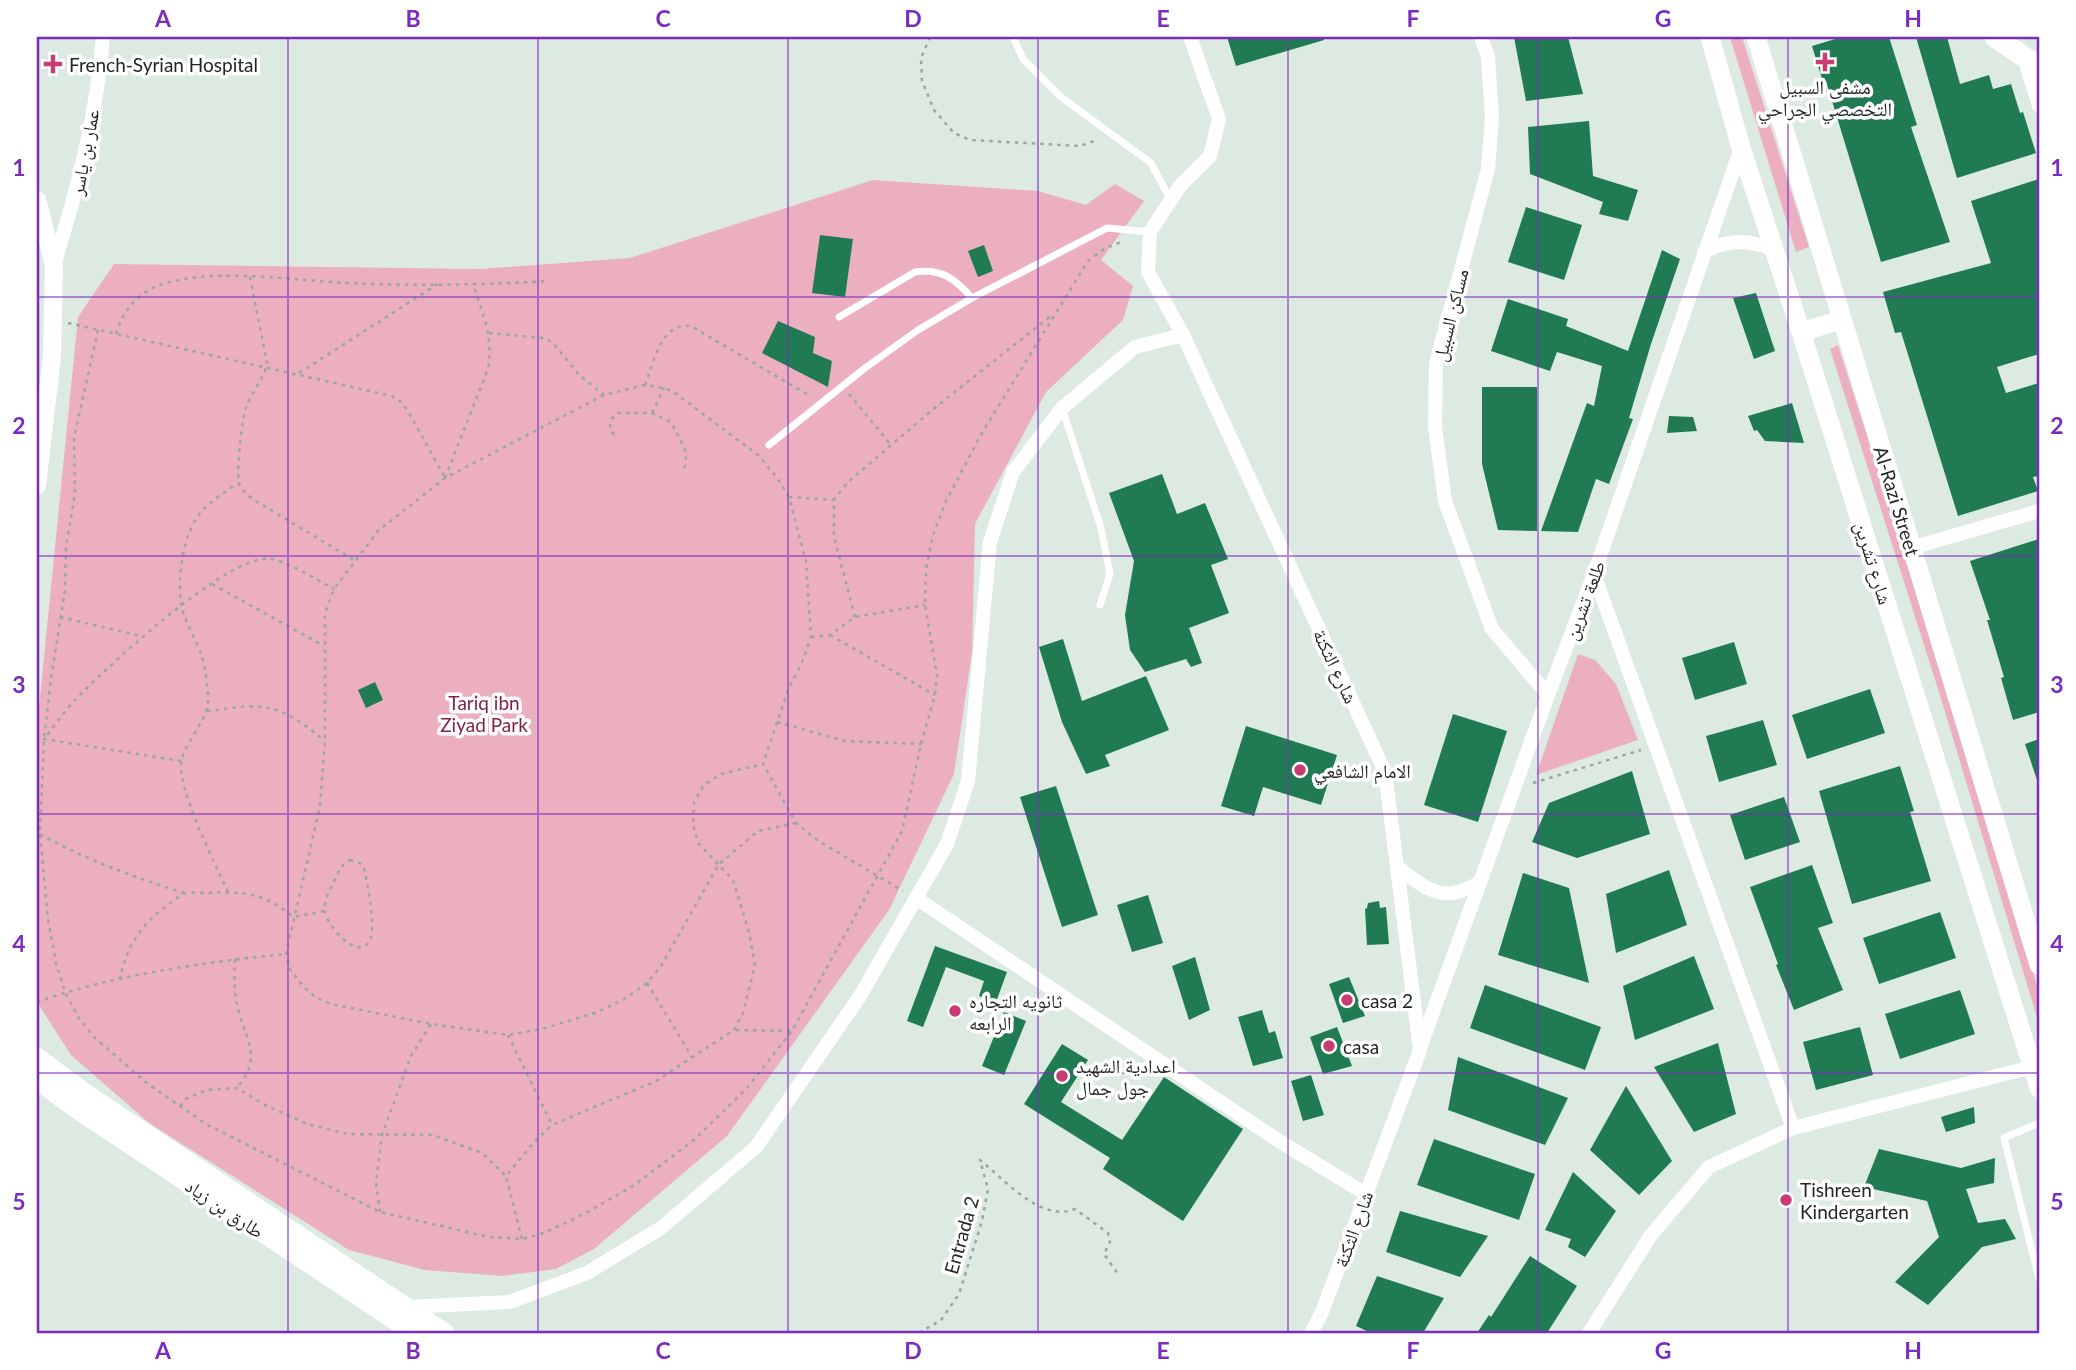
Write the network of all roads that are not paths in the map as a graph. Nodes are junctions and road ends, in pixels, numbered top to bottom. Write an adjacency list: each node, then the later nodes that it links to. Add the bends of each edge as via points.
1 (103, 37): 16 (street, عمار بن ياسر, via 74,201)
2 (1013, 37): 12 (lane, via 1023,59 1061,97 1151,163)
3 (1190, 37): 12 (street, via 1219,120 1210,156)
4 (1481, 37): 30 (street, مساكن السبيل, via 1488,57 1492,117 1488,169 1436,363 1435,427 1445,501 1492,629)
5 (1710, 37): 10 (main road, شارع تشرين)
6 (1756, 37): 20 (main road, Al-Razi Street)
7 (1995, 37): 8 (main road)
8 (2032, 62): 9 (street)
9 (2039, 106)
10 (1741, 148): 14 (main road, شارع تشرين); 15 (street, طلعة تشرين)
11 (37, 200): 16 (street)
12 (1171, 201): 13 (street)
13 (1150, 232): 17 (lane, via 1107,228); 22 (street, شارع الثكنة, via 1148,272)
14 (1774, 250): 15 (street, via 1733,241); 21 (main road, شارع تشرين)
15 (1703, 252): 28 (street, طلعة تشرين)
16 (54, 265): 18 (street, via 53,297)
17 (972, 298): 19 (lane, via 954,278 915,272); 24 (lane, via 918,330)
18 (45, 316): 25 (street, via 51,357)
19 (839, 317)
20 (1841, 320): 21 (main road); 27 (main road, Al-Razi Street)
21 (1801, 332): 37 (main road, شارع تشرين)
22 (1183, 335): 23 (street, via 1135,348); 31 (street, شارع الثكنة, via 1385,772)
23 (1062, 408): 29 (lane, via 1101,528 1110,573); 33 (street, via 1013,472 990,542 968,781 947,844)
24 (769, 445)
25 (37, 485)
26 (2039, 511): 27 (street)
27 (1911, 548): 34 (main road, Al-Razi Street)
28 (1594, 574): 30 (street, طلعة تشرين); 41 (street)
29 (1100, 605)
30 (1548, 695): 32 (street, طلعة تشرين)
31 (1397, 867): 32 (street, via 1438,892 1454,893); 35 (street, شارع الثكنة)
32 (1480, 883): 35 (street, طلعة تشرين)
33 (916, 898): 42 (street, via 1276,1139); 44 (street, via 860,996 756,1147 661,1228 587,1273 510,1302)
34 (2039, 965)
35 (1420, 1050): 42 (street, شارع الثكنة)
36 (37, 1057): 44 (main road, via 88,1096)
37 (2032, 1067): 39 (main road, شارع تشرين); 41 (street)
38 (37, 1080): 45 (main road, طارق بن زياد)
39 (2039, 1088)
40 (2039, 1123): 43 (lane, via 2004,1138)
41 (1793, 1128): 48 (street, via 1709,1167 1651,1235)
42 (1366, 1194): 47 (street, شارع الثكنة)
43 (2039, 1279)
44 (406, 1307): 46 (main road)
45 (414, 1333)
46 (445, 1333)
47 (1311, 1333)
48 (1589, 1333)

